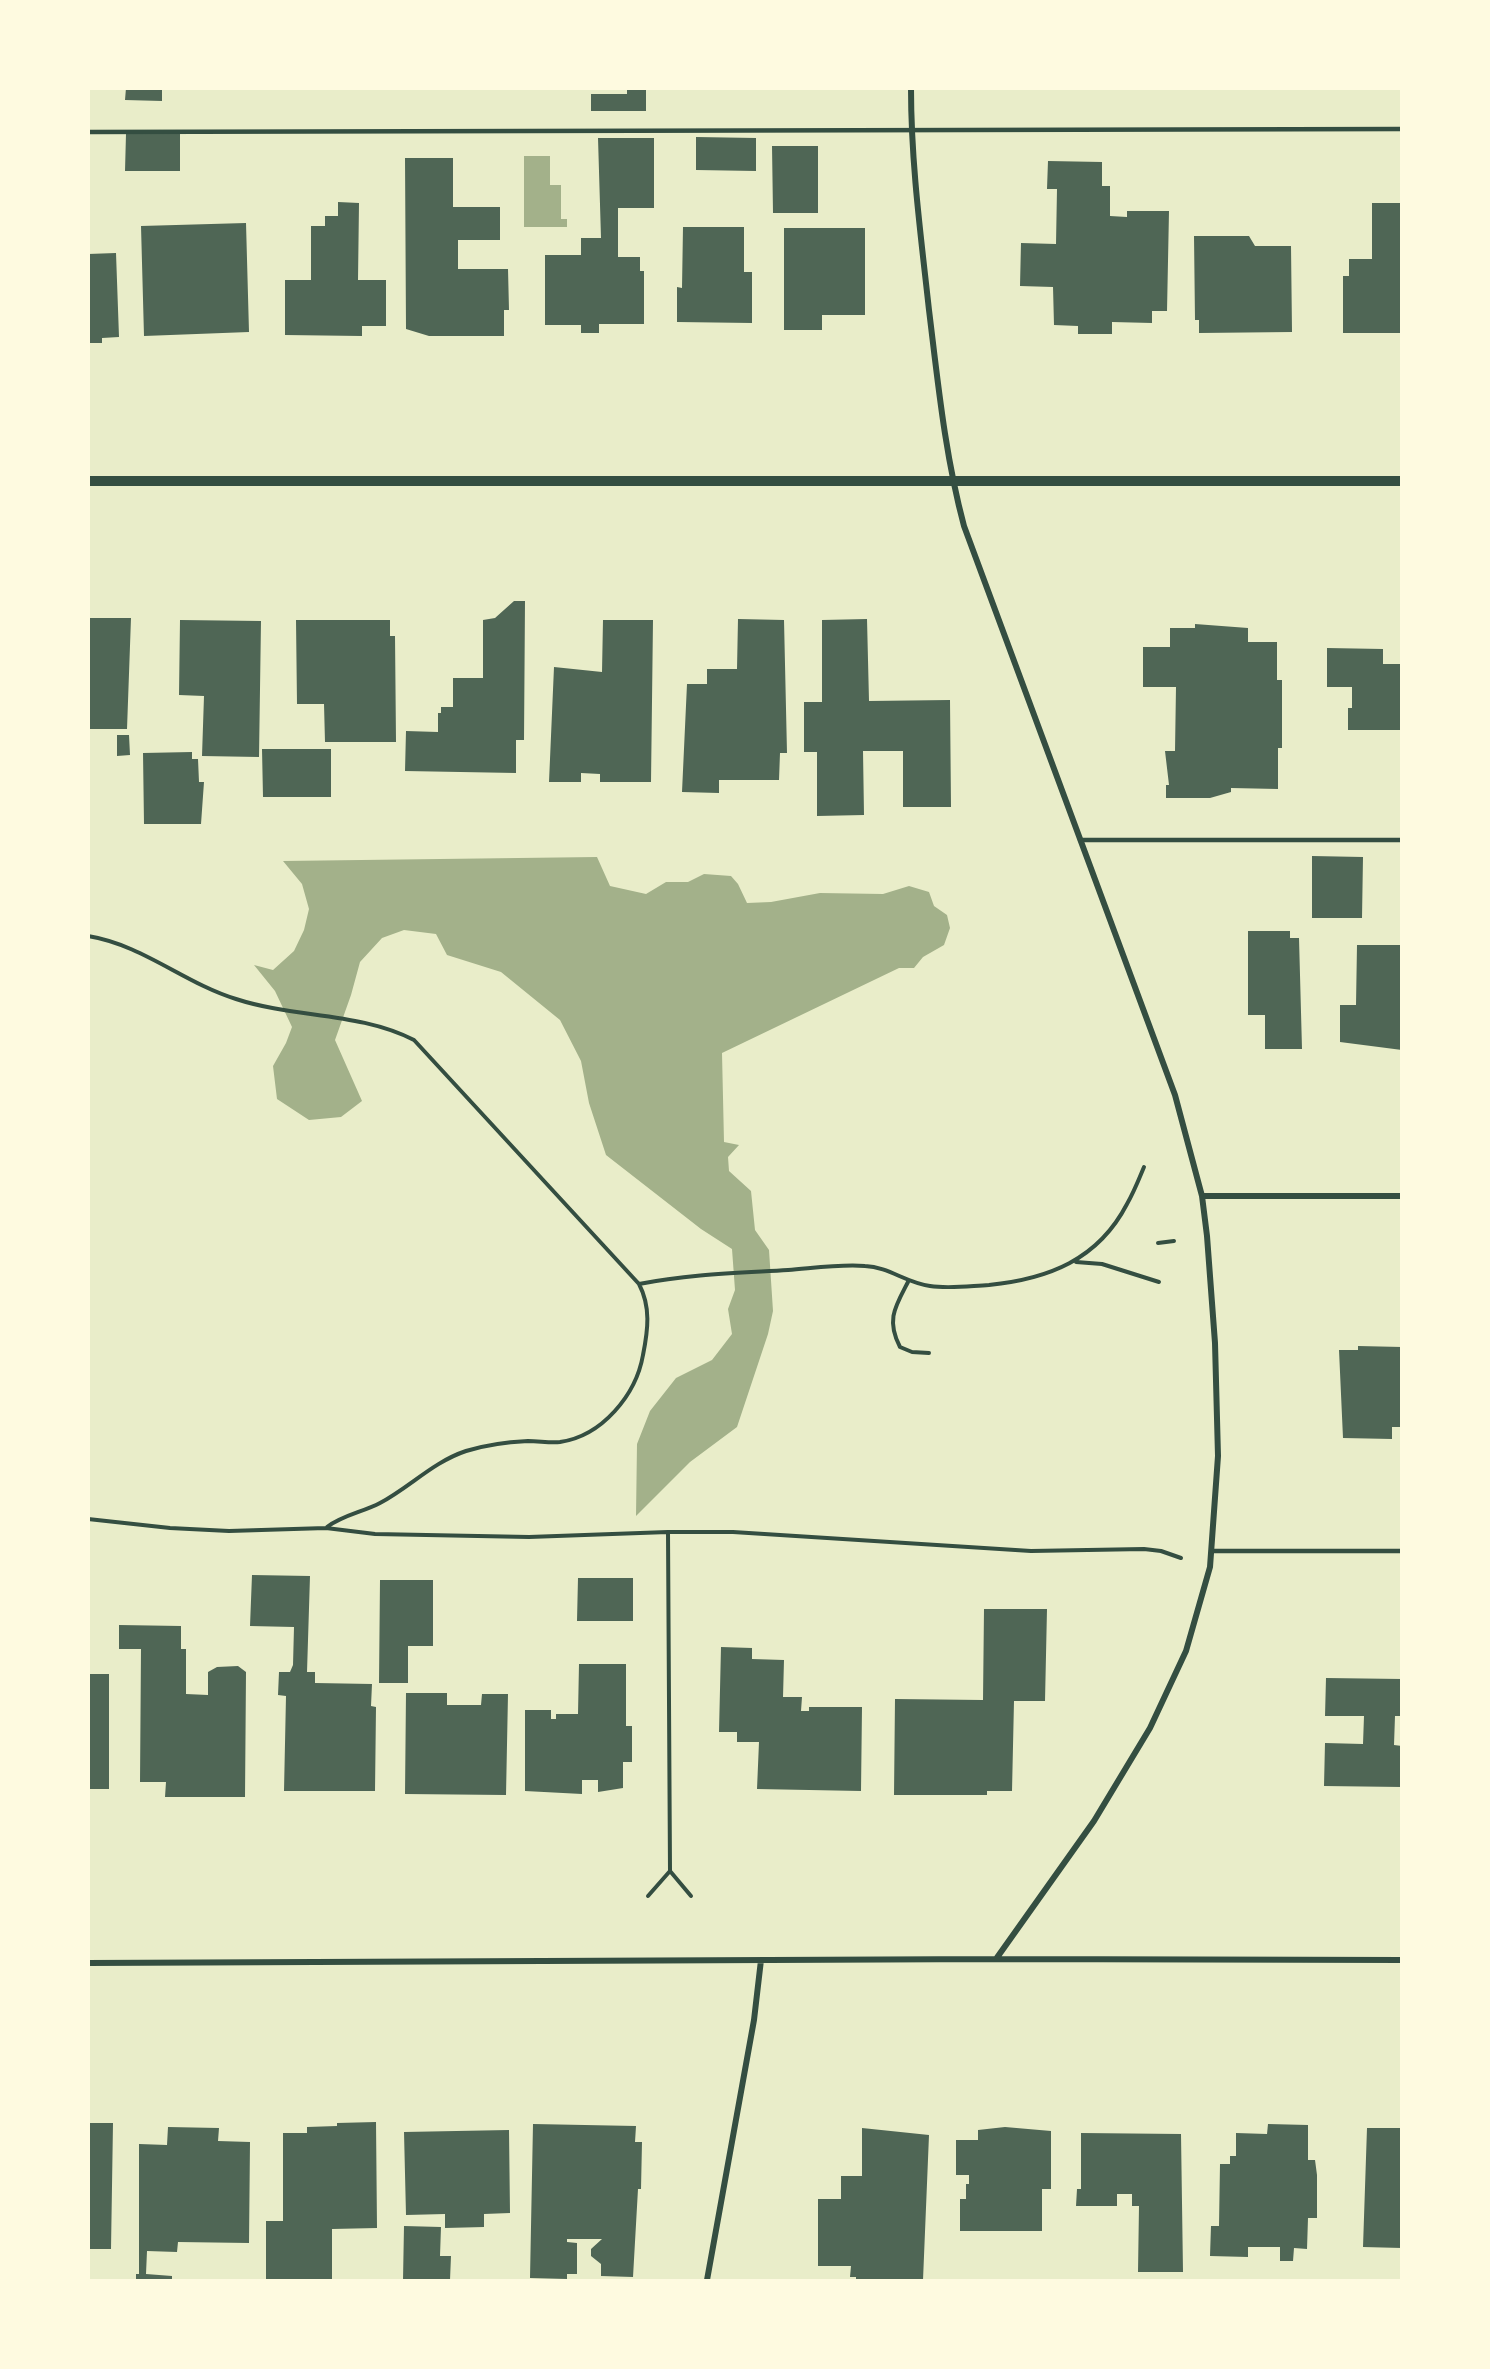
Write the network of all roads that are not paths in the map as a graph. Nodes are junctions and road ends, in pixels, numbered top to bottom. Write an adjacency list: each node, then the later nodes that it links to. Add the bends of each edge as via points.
1 (911, 88): 2 (street)
2 (911, 129): 3 (lane); 4 (lane); 7 (street, via 926,287)
3 (1401, 129)
4 (88, 132)
5 (88, 481): 7 (street)
6 (1401, 481): 7 (street)
7 (952, 482): 8 (street, via 964,526)
8 (1080, 840): 9 (lane); 10 (street, via 1175,1095)
9 (1401, 840)
10 (1202, 1196): 11 (street); 12 (street, via 1215,1343 1218,1456)
11 (1401, 1196)
12 (1213, 1551): 13 (lane); 14 (street, via 1186,1651 1150,1728 1094,1821)
13 (1401, 1551)
14 (996, 1959): 15 (street); 16 (street)
15 (761, 1960): 17 (street); 18 (street, via 754,2020)
16 (1401, 1960)
17 (88, 1963)
18 (707, 2280)

